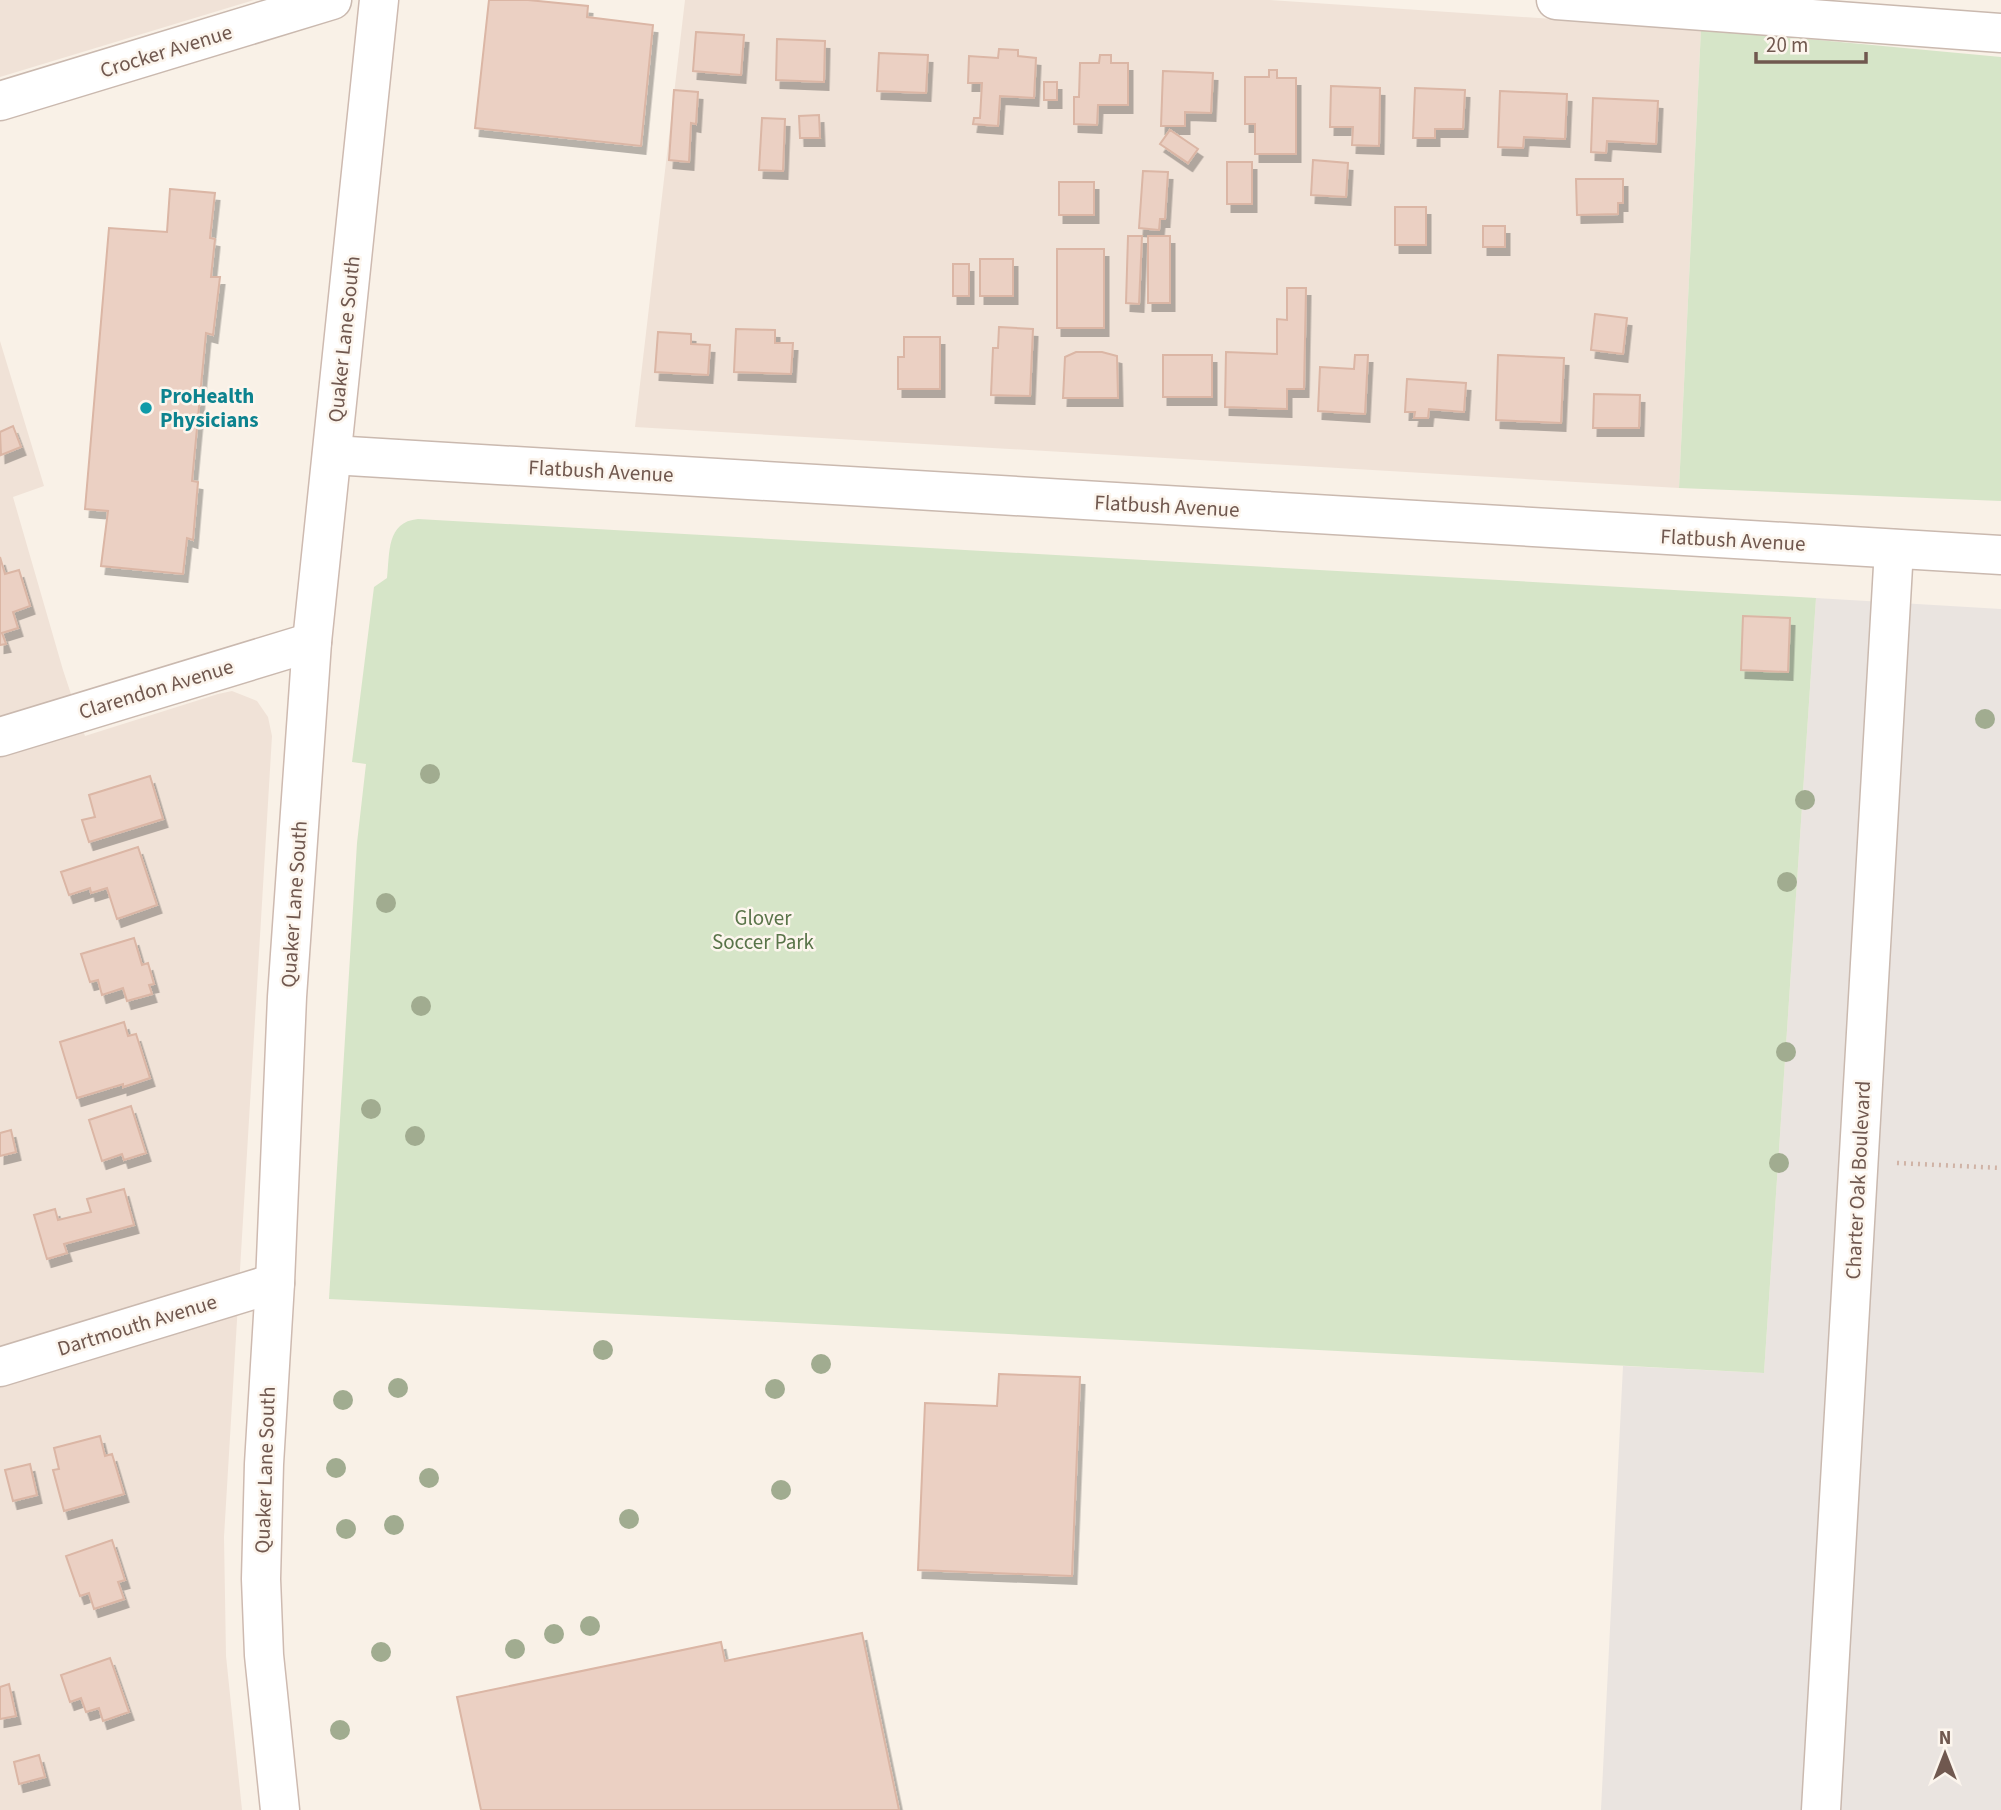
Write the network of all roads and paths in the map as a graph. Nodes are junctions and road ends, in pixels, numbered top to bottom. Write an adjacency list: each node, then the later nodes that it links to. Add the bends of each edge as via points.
1 (332, 0): 5 (street, Crocker Avenue)
2 (379, 0): 6 (street, Quaker Lane South)
3 (1556, 0): 4 (street)
4 (2001, 33)
5 (0, 101)
6 (332, 455): 7 (street, Flatbush Avenue); 9 (street, Quaker Lane South)
7 (1894, 549): 8 (street, Flatbush Avenue); 16 (street, Charter Oak Boulevard)
8 (2001, 555)
9 (312, 642): 10 (street, Clarendon Avenue); 13 (street, Quaker Lane South, via 288,997)
10 (0, 737)
11 (1897, 1163): 12 (path)
12 (2001, 1168)
13 (275, 1283): 14 (street, Dartmouth Avenue); 15 (street, Quaker Lane South, via 261,1579)
14 (0, 1367)
15 (280, 1810)
16 (1821, 1810)

